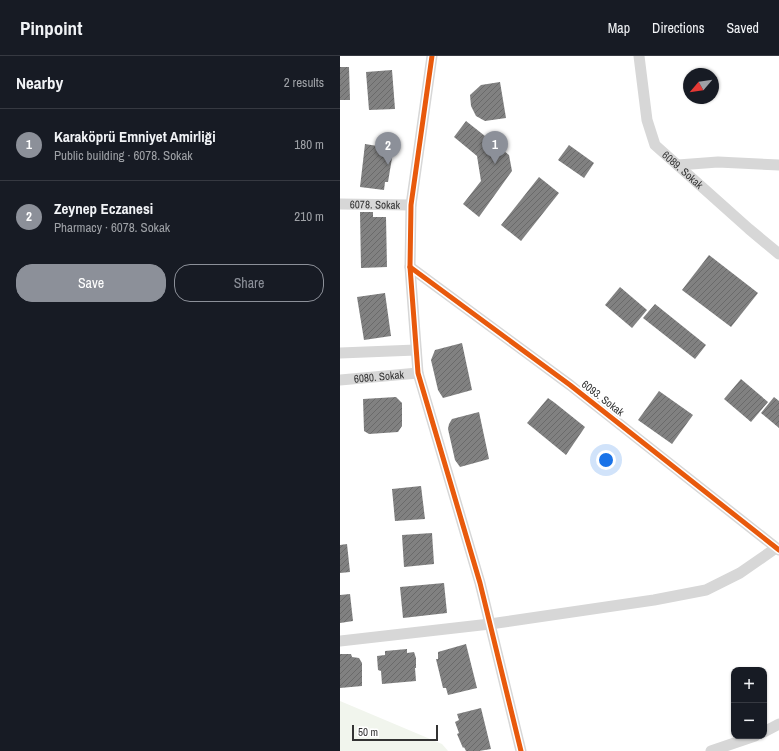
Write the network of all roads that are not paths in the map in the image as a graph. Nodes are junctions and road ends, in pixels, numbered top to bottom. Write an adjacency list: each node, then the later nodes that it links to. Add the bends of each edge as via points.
1 (432, 56): 6 (street)
2 (639, 56): 4 (street, 6089. Sokak, via 646,120 650,133 655,145)
3 (779, 164): 4 (street, via 718,162)
4 (678, 165): 7 (street, 6089. Sokak)
5 (340, 204): 6 (street, 6078. Sokak)
6 (411, 205): 8 (street)
7 (779, 254)
8 (410, 267): 9 (street); 13 (street, 6093. Sokak, via 570,385)
9 (416, 350): 10 (street); 11 (street)
10 (340, 353)
11 (418, 373): 12 (street, 6080. Sokak); 14 (street)
12 (340, 380)
13 (777, 549): 14 (street, via 706,590)
14 (490, 624): 15 (street); 19 (street)
15 (340, 641)
16 (779, 724): 17 (street)
17 (767, 730)
18 (745, 739): 20 (street)
19 (521, 751)
20 (711, 751)

